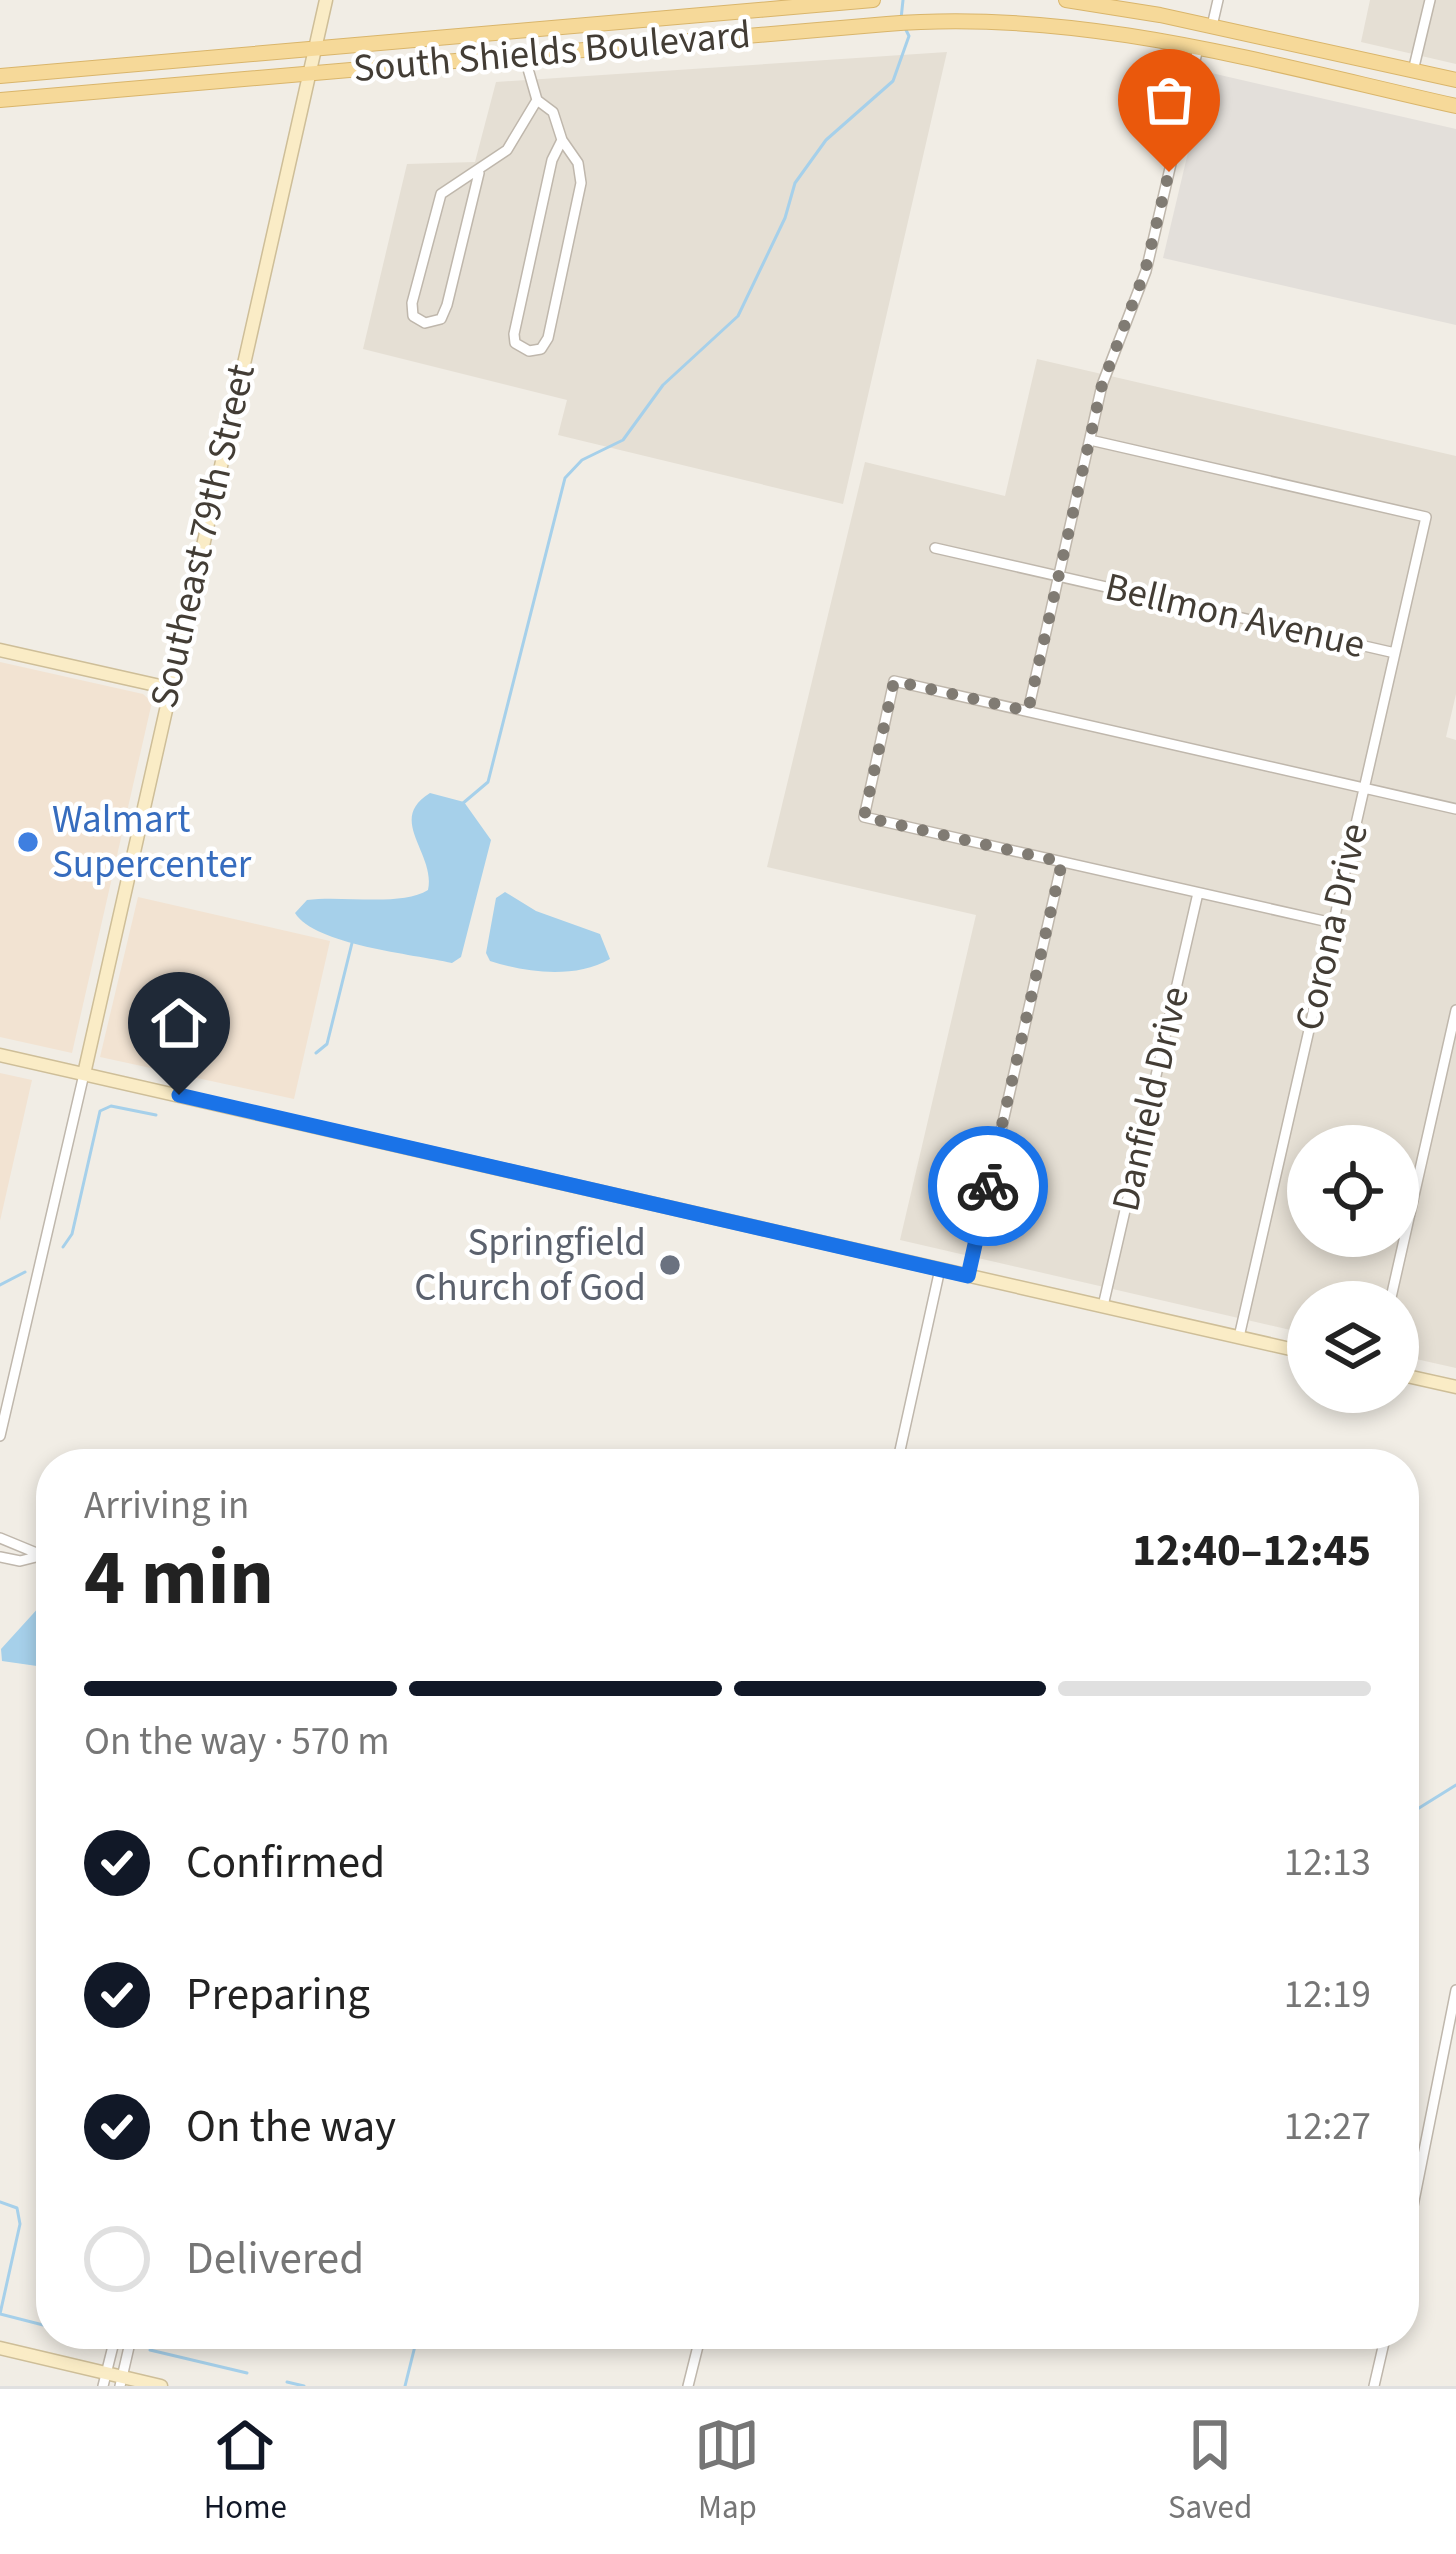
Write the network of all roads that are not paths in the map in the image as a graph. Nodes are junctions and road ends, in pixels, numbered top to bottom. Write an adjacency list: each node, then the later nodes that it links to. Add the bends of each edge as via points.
1 (326, 0): 9 (main road, Southeast 79th Street)
2 (873, 0): 6 (main road, South Shields Boulevard)
3 (1066, 0): 7 (main road)
4 (1218, 0): 7 (street)
5 (1430, 0): 12 (street)
6 (779, 8): 8 (main road); 9 (main road, South Shields Boulevard)
7 (1212, 26): 10 (main road); 12 (main road)
8 (782, 33): 10 (main road, South Shields Boulevard, via 996,20); 11 (main road, South Shields Boulevard)
9 (314, 48): 13 (main road, Southeast 79th Street); 14 (main road, South Shields Boulevard)
10 (1198, 48): 18 (main road, South Shields Boulevard); 21 (street, via 1150,253 1114,343)
11 (524, 56): 13 (main road, South Shields Boulevard); 17 (street)
12 (1413, 70): 15 (main road)
13 (308, 74): 16 (main road, South Shields Boulevard); 26 (main road, Southeast 79th Street)
14 (0, 76)
15 (1456, 80)
16 (0, 100)
17 (537, 100): 19 (street, via 553,112); 20 (street, via 507,150)
18 (1456, 106)
19 (562, 140): 19 (street, via 514,334 529,351 548,338 581,183)
20 (479, 172): 20 (street, via 451,184 436,203 412,303 416,320 433,323 447,304)
21 (1090, 440): 23 (street); 25 (street, Corona Drive, via 1426,517)
22 (935, 548): 23 (street, Bellmon Avenue)
23 (1059, 575): 25 (street, Bellmon Avenue); 27 (street)
24 (0, 650): 26 (main road)
25 (1395, 653): 28 (street, Corona Drive)
26 (169, 688): 35 (main road, Southeast 79th Street)
27 (1028, 711): 28 (street); 30 (street, via 894,681 864,817)
28 (1364, 788): 29 (street); 32 (street, Corona Drive)
29 (1456, 809)
30 (1062, 862): 31 (street); 37 (street)
31 (1198, 893): 32 (street); 39 (street, Danfield Drive)
32 (1333, 923): 40 (street, Corona Drive)
33 (1456, 1010): 38 (street)
34 (0, 1055): 35 (main road)
35 (84, 1074): 36 (main road); 44 (street)
36 (940, 1269): 37 (main road); 45 (street)
37 (968, 1276): 39 (main road)
38 (1395, 1281)
39 (1103, 1306): 40 (main road)
40 (1238, 1337): 41 (main road)
41 (1287, 1348)
42 (1419, 1378): 43 (main road)
43 (1456, 1387)
44 (0, 1436)
45 (900, 1449)
46 (0, 1538): 47 (street)
47 (36, 1551)
48 (0, 1557): 49 (street)
49 (36, 1559)
50 (1456, 1990): 51 (street)
51 (1452, 2035): 52 (street)
52 (1419, 2184)
53 (0, 2348): 58 (main road)
54 (112, 2349): 58 (street)
55 (128, 2349): 59 (street)
56 (697, 2349): 61 (street)
57 (1383, 2349): 62 (street)
58 (105, 2380): 59 (main road)
59 (121, 2381): 60 (main road)
60 (161, 2386)
61 (688, 2386)
62 (1374, 2386)

